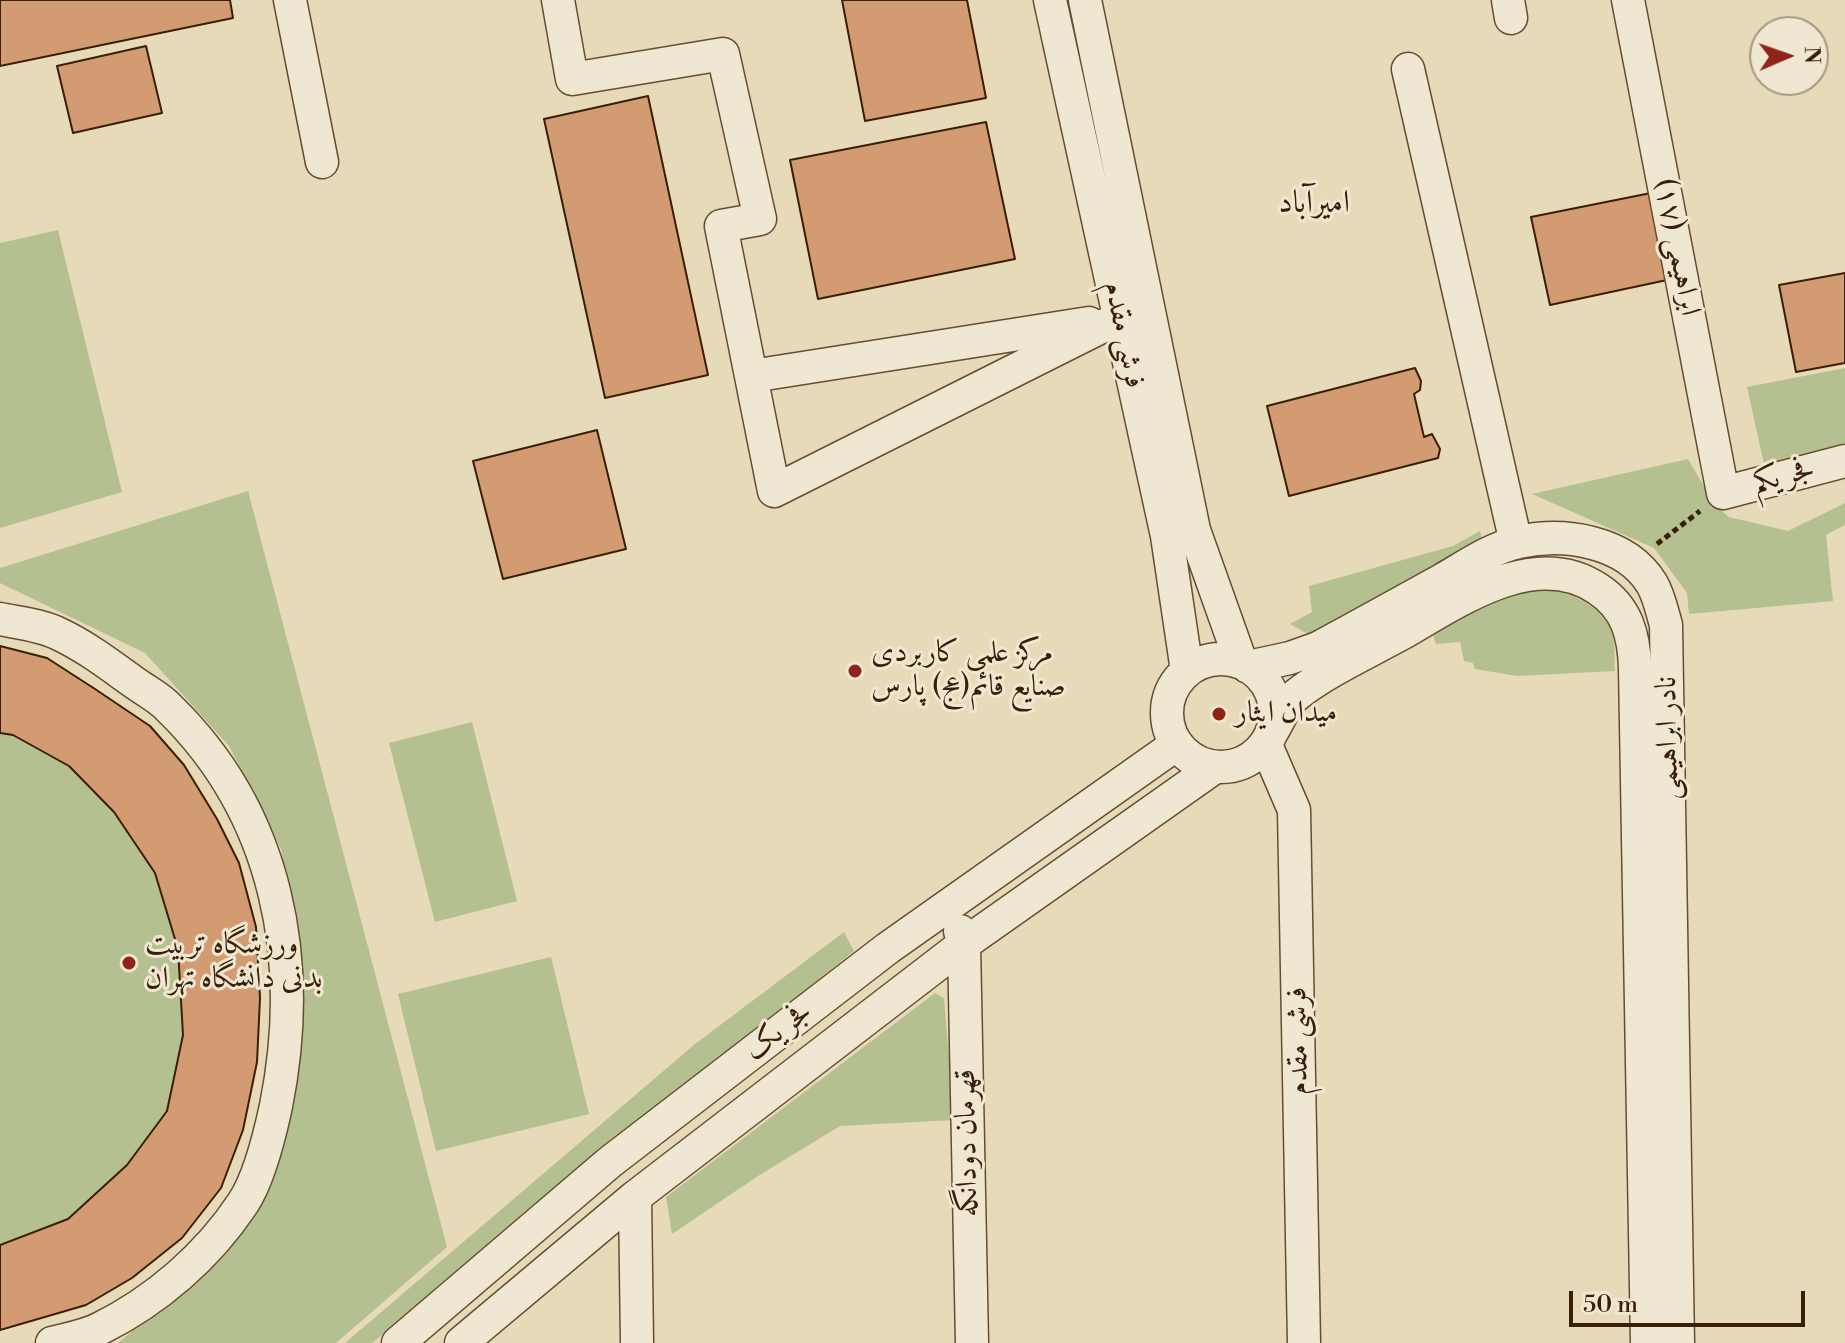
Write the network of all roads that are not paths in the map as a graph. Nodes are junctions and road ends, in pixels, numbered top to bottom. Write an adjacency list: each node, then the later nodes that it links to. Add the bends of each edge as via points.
1 (290, 0): 7 (street)
2 (558, 0): 9 (street, via 572,79 723,54 760,219 721,226)
3 (1050, 0): 8 (street, فرشی مقدم)
4 (1085, 0): 14 (street, فرشی مقدم, via 1194,530)
5 (1628, 0): 11 (street, ابراهیمی (۱۷))
6 (1408, 69): 12 (street)
7 (322, 162)
8 (1119, 318): 9 (street); 9 (street, via 774,491); 15 (street, فرشی مقدم, via 1167,536)
9 (752, 376)
10 (1845, 461): 11 (street, فجر یکم)
11 (1723, 493)
12 (1516, 543): 14 (street, via 1318,648); 30 (street, نادر ابراهیمی, via 1571,538 1634,562 1652,584 1666,625)
13 (0, 619): 23 (street, via 57,633 168,706 206,749 241,806 264,853 283,923 284,1065 269,1137 245,1201 201,1257 147,1300 97,1331)
14 (1244, 664): 15 (street, via 1213,659); 16 (street, via 1267,683 1274,698)
15 (1187, 671): 17 (street, via 1177,682 1168,709)
16 (1269, 738): 18 (street, via 1244,763); 28 (street, فرشی مقدم, via 1294,810); 29 (street, نادر ابراهیمی, via 1293,697 1473,592 1553,572 1583,578 1626,616 1635,668)
17 (1177, 744): 18 (street, via 1191,758); 19 (street, فجر یک)
18 (1215, 767): 20 (street, فجر یک)
19 (952, 901): 20 (street, قهرمان دودانگه); 21 (street, فجر یک)
20 (964, 944): 22 (street, فجر یک); 27 (street, قهرمان دودانگه)
21 (610, 1162): 22 (street); 24 (street, فجر یک)
22 (635, 1197): 25 (street, فجر یک); 26 (street)
23 (52, 1343)
24 (398, 1343)
25 (461, 1343)
26 (637, 1343)
27 (972, 1343)
28 (1304, 1343)
29 (1647, 1343)
30 (1678, 1343)

